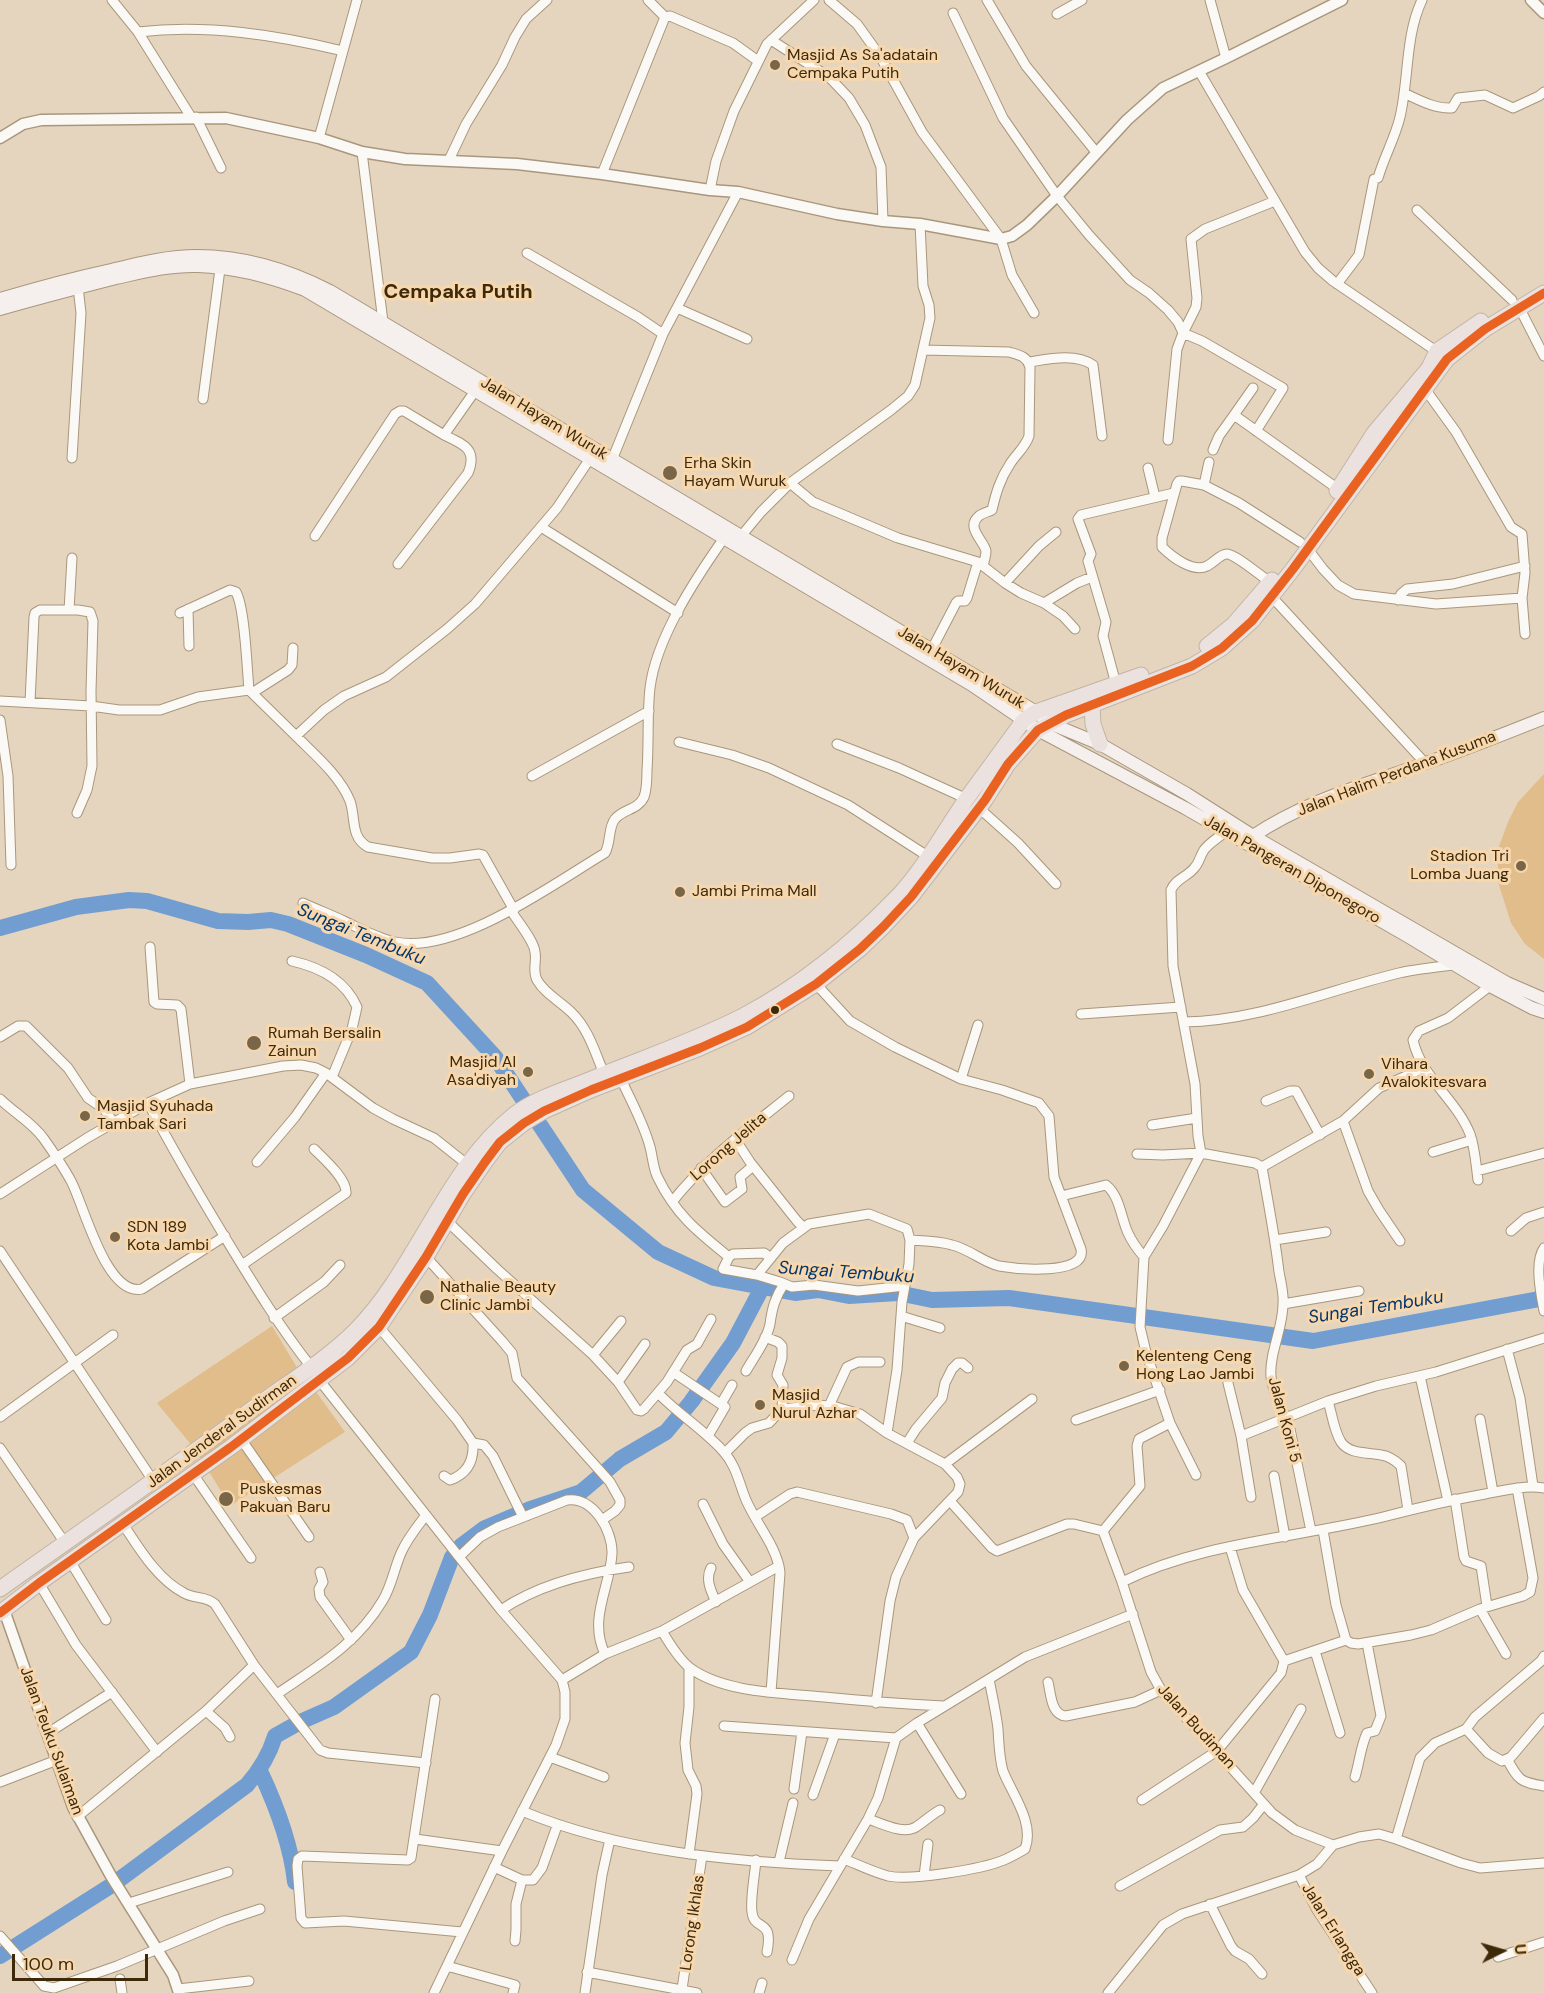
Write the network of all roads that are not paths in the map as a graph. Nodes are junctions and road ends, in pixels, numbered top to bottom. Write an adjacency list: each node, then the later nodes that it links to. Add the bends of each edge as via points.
1 (112, 0): 17 (street)
2 (357, 0): 19 (street)
3 (547, 0): 30 (street, via 526,19)
4 (648, 0): 16 (street)
5 (814, 0): 18 (street)
6 (829, 0): 40 (street, via 857,24 889,70 922,132)
7 (987, 0): 29 (street, via 1026,66)
8 (1082, 0): 15 (street)
9 (1210, 0): 20 (street)
10 (1342, 0): 20 (street)
11 (1422, 0): 24 (street, via 1412,29)
12 (1531, 0): 14 (street)
13 (953, 13): 35 (street, via 1003,118)
14 (1544, 13)
15 (1057, 14)
16 (665, 16): 21 (street, via 733,43); 32 (street)
17 (138, 32): 19 (street, via 181,29 266,35); 25 (street)
18 (771, 40): 21 (street); 38 (street, via 829,78 849,98 876,148 881,167)
19 (343, 51): 27 (street)
20 (1226, 58): 22 (street)
21 (758, 61): 33 (street, via 734,111)
22 (1199, 71): 29 (street, via 1163,88); 36 (street)
23 (1544, 92): 24 (street, via 1513,108 1485,95 1458,98 1450,109 1437,108)
24 (1404, 93): 44 (street, via 1387,157 1374,179 1359,255)
25 (193, 117): 26 (street, via 41,120 23,124); 27 (street, via 246,121); 31 (street)
26 (0, 138)
27 (319, 138): 28 (street)
28 (362, 152): 30 (street, via 405,159); 52 (street)
29 (1096, 152): 35 (street)
30 (449, 160): 32 (street)
31 (221, 168)
32 (602, 174): 33 (street)
33 (710, 190): 34 (street)
34 (738, 192): 38 (street); 49 (street)
35 (1057, 196): 40 (street, via 1027,225 1012,236); 53 (street, via 1130,280 1168,310)
36 (1275, 201): 44 (street, via 1305,252); 53 (street, via 1205,229 1191,239 1197,298)
37 (1417, 210): 48 (street)
38 (883, 221): 39 (street)
39 (920, 224): 40 (street); 56 (street, via 923,286 930,318)
40 (1001, 238): 51 (street, via 1012,274)
41 (527, 253): 54 (street, via 639,316)
42 (220, 268): 45 (main road, Jalan Hayam Wuruk, via 162,268); 62 (main road, Jalan Hayam Wuruk, via 260,274 305,290); 63 (street)
43 (1544, 281): 48 (highway)
44 (1337, 284): 57 (street)
45 (78, 287): 50 (main road, Jalan Hayam Wuruk); 71 (street, via 81,313)
46 (1544, 293): 48 (highway)
47 (0, 298): 52 (main road, Jalan Hayam Wuruk, via 150,261 199,256 288,272)
48 (1515, 304): 57 (highway, via 1485,329); 58 (street)
49 (677, 308): 54 (street); 55 (street)
50 (0, 309)
51 (1034, 313)
52 (382, 322): 70 (main road, Jalan Hayam Wuruk)
53 (1183, 333): 65 (street, via 1283,388); 68 (street, via 1177,349)
54 (663, 334): 73 (street)
55 (747, 339)
56 (923, 350): 59 (street, via 1009,352); 75 (street, via 915,385 908,396)
57 (1442, 355): 61 (highway); 77 (highway, via 1374,433)
58 (1544, 356)
59 (1029, 362): 67 (street, via 1074,359 1092,365); 88 (street, via 1029,436 998,485 992,510 976,520 975,533 986,554)
60 (1253, 388): 64 (street)
61 (1425, 389): 85 (highway); 89 (street, via 1456,432 1511,527 1522,534)
62 (475, 391): 66 (street); 70 (main road, Jalan Hayam Wuruk)
63 (203, 399)
64 (1234, 415): 65 (street); 69 (street)
65 (1256, 431): 77 (street)
66 (444, 435): 83 (street, via 404,411 395,414); 87 (street, via 466,447 471,465)
67 (1102, 436)
68 (1168, 440)
69 (1213, 450)
70 (592, 454): 73 (main road, Jalan Hayam Wuruk); 80 (street)
71 (72, 458)
72 (1209, 462): 76 (street)
73 (610, 465): 82 (main road, Jalan Hayam Wuruk); 84 (main road, Jalan Hayam Wuruk)
74 (1148, 468): 79 (street)
75 (790, 483): 82 (street); 88 (street, via 813,502 852,520)
76 (1203, 486): 78 (street, via 1179,481); 85 (street, via 1239,503)
77 (1338, 489): 85 (highway)
78 (1174, 493): 79 (street); 92 (street, via 1161,543 1166,550 1198,568 1232,555)
79 (1155, 497): 90 (street, via 1081,515 1078,519 1091,554 1088,561)
80 (541, 527): 97 (street); 114 (street, via 490,588 447,629 386,677 324,710)
81 (1056, 532): 91 (street)
82 (742, 535): 102 (main road, Jalan Hayam Wuruk)
83 (315, 536)
84 (724, 538): 97 (street); 110 (main road, Jalan Hayam Wuruk)
85 (1304, 545): 92 (highway); 94 (street, via 1338,585 1354,594)
86 (72, 558): 96 (street)
87 (398, 564)
88 (981, 564): 91 (street); 102 (street, via 966,598 956,603)
89 (1525, 566): 93 (street); 94 (street, via 1452,584 1407,589)
90 (1092, 577): 95 (street); 103 (street, via 1106,621 1103,636)
91 (1005, 583): 95 (street)
92 (1271, 589): 103 (highway, via 1203,649); 107 (highway, via 1239,634 1209,657); 118 (street)
93 (1522, 598): 94 (street, via 1436,604); 99 (street)
94 (1398, 600)
95 (1044, 603): 98 (street)
96 (69, 610): 106 (street, via 40,610 34,615); 108 (street, via 90,612 93,617)
97 (678, 613): 109 (street, via 652,676)
98 (1075, 629)
99 (1525, 634)
100 (189, 646): 104 (street, via 184,611 230,590 236,592)
101 (293, 648): 104 (street, via 288,670)
102 (932, 649): 110 (main road, Jalan Hayam Wuruk)
103 (1116, 684): 110 (highway)
104 (251, 692): 108 (street, via 198,697 160,710); 114 (street)
105 (0, 701): 106 (street)
106 (30, 702): 108 (street)
107 (1092, 705): 113 (highway); 117 (highway)
108 (91, 706): 121 (street, via 91,774)
109 (649, 711): 119 (street); 128 (street, via 643,798 613,821 605,853)
110 (1030, 716): 113 (main road); 120 (highway, Jalan Jenderal Sudirman)
111 (1544, 718): 118 (main road, Jalan Halim Perdana Kusuma)
112 (0, 720): 125 (street, via 8,776)
113 (1044, 726): 117 (main road, Jalan Pangeran Diponegoro); 120 (highway, Jalan Jenderal Sudirman); 122 (main road, Jalan Pangeran Diponegoro)
114 (296, 736): 128 (street, via 347,794 356,834 363,845 432,858 483,855)
115 (679, 742): 124 (street, via 769,768 848,805)
116 (837, 744): 120 (street)
117 (1100, 744): 123 (main road, Jalan Pangeran Diponegoro)
118 (1426, 764): 123 (main road, Jalan Halim Perdana Kusuma, via 1317,801)
119 (532, 777)
120 (973, 803): 124 (highway, Jalan Jenderal Sudirman); 126 (street); 130 (highway, Jalan Jenderal Sudirman, via 911,897 884,926)
121 (77, 813)
122 (1225, 832): 129 (main road, Jalan Pangeran Diponegoro); 137 (street, via 1208,845 1194,869 1173,884 1171,890 1173,966)
123 (1253, 836): 129 (main road, Jalan Pangeran Diponegoro)
124 (929, 857): 130 (highway, Jalan Jenderal Sudirman)
125 (11, 865)
126 (1056, 884)
127 (303, 903): 128 (street, via 368,933 414,943 465,931)
128 (513, 911): 144 (street, via 535,952 536,976 543,988 580,1022)
129 (1401, 926): 133 (main road, Jalan Pangeran Diponegoro); 136 (main road, Jalan Pangeran Diponegoro)
130 (856, 944): 134 (highway, Jalan Jenderal Sudirman); 144 (highway, Jalan Jenderal Sudirman, via 742,1016)
131 (150, 947): 148 (street, via 154,1002 181,1009)
132 (292, 961): 145 (street, via 332,976 357,1007 352,1029)
133 (1454, 965): 135 (main road, Jalan Pangeran Diponegoro); 140 (street, via 1399,973 1231,1018)
134 (816, 984): 146 (highway, Jalan Jenderal Sudirman, via 747,1027); 147 (street, via 850,1022)
135 (1490, 986): 138 (main road, Jalan Pangeran Diponegoro); 143 (street, via 1415,1035 1414,1045)
136 (1544, 999)
137 (1181, 1007): 139 (street); 140 (street)
138 (1544, 1012)
139 (1081, 1014)
140 (1184, 1022): 155 (street)
141 (978, 1025): 147 (street)
142 (0, 1037): 157 (street, via 18,1026 26,1026)
143 (1424, 1068): 156 (street, via 1379,1088); 161 (street, via 1463,1121)
144 (604, 1074): 153 (highway, Jalan Jenderal Sudirman)
145 (329, 1075): 148 (street, via 301,1065 283,1066); 168 (street); 169 (street, via 374,1108 434,1138)
146 (621, 1079): 153 (highway, Jalan Jenderal Sudirman); 176 (street, via 648,1141 655,1171)
147 (961, 1079): 175 (street, via 1029,1099 1046,1109 1054,1177)
148 (190, 1084): 152 (street)
149 (789, 1096): 160 (street, Lorong Jelita)
150 (0, 1099): 167 (street, via 29,1122)
151 (1266, 1101): 159 (street, via 1296,1091)
152 (148, 1103): 157 (street); 182 (street)
153 (542, 1105): 154 (highway, Jalan Jenderal Sudirman)
154 (521, 1117): 169 (highway, Jalan Jenderal Sudirman, via 494,1132); 173 (highway, Jalan Jenderal Sudirman)
155 (1197, 1119): 158 (street); 164 (street)
156 (1343, 1121): 159 (street); 185 (street, via 1368,1191)
157 (114, 1123): 167 (street)
158 (1152, 1125)
159 (1320, 1135): 171 (street)
160 (735, 1139): 170 (street); 172 (street, Lorong Jelita)
161 (1472, 1140): 163 (street); 166 (street, via 1477,1175)
162 (314, 1149): 192 (street, via 333,1168 346,1193)
163 (1433, 1152)
164 (1201, 1153): 165 (street); 171 (street); 190 (street)
165 (1137, 1154)
166 (1544, 1154)
167 (57, 1159): 174 (street); 182 (street, via 73,1185 106,1262 130,1289 146,1287)
168 (257, 1162)
169 (468, 1165): 173 (highway, Jalan Jenderal Sudirman)
170 (753, 1166): 172 (street, via 740,1177 742,1189 725,1202); 179 (street)
171 (1262, 1167): 184 (street, Jalan Koni 5)
172 (701, 1168): 176 (street, Lorong Jelita)
173 (458, 1191): 178 (highway, Jalan Jenderal Sudirman); 214 (highway, Jalan Jenderal Sudirman, via 367,1317)
174 (0, 1194)
175 (1061, 1196): 183 (street, via 1082,1252 1080,1260 1066,1266 1038,1270 997,1265 962,1247); 190 (street, via 1106,1185)
176 (672, 1202): 189 (street, via 691,1227)
177 (1544, 1213): 180 (street, via 1526,1218)
178 (447, 1221): 188 (highway, Jalan Jenderal Sudirman); 211 (street)
179 (803, 1227): 183 (street, via 869,1214 907,1229); 191 (street)
180 (1511, 1231)
181 (1326, 1232): 184 (street)
182 (225, 1236): 192 (street)
183 (910, 1240): 197 (street)
184 (1275, 1240): 198 (street, Jalan Koni 5)
185 (1400, 1241)
186 (1544, 1248): 199 (street, via 1540,1258)
187 (0, 1251): 213 (street)
188 (426, 1257): 204 (highway, Jalan Jenderal Sudirman); 262 (street, via 512,1353 517,1378 610,1482 620,1505)
189 (729, 1257): 191 (street, via 764,1253); 194 (street, via 723,1269)
190 (1144, 1257): 223 (street, via 1140,1327)
191 (771, 1258): 194 (street)
192 (242, 1265): 201 (street)
193 (340, 1265): 201 (street, via 324,1282)
194 (756, 1275): 195 (street)
195 (782, 1288): 197 (street, via 814,1285); 207 (street, via 769,1316)
196 (1359, 1291): 198 (street)
197 (904, 1293): 200 (street)
198 (1283, 1304): 231 (street, Jalan Koni 5, via 1271,1378 1278,1403)
199 (1544, 1310)
200 (901, 1316): 205 (street); 236 (street)
201 (274, 1318): 214 (street)
202 (711, 1319): 217 (street, via 697,1344 687,1350)
203 (621, 1321): 211 (street)
204 (379, 1327): 219 (highway, Jalan Jenderal Sudirman); 240 (street)
205 (940, 1328)
206 (113, 1335): 213 (street)
207 (765, 1337): 216 (street); 229 (street, via 782,1346 777,1375 783,1385)
208 (1544, 1338): 210 (street)
209 (645, 1344): 220 (street)
210 (1508, 1349): 218 (street); 250 (street, via 1520,1398)
211 (594, 1355): 220 (street)
212 (880, 1362): 228 (street, via 858,1362 847,1367)
213 (74, 1364): 230 (street); 249 (street)
214 (312, 1368): 235 (highway, Jalan Jenderal Sudirman)
215 (968, 1368): 241 (street, via 958,1363 952,1369 942,1398)
216 (746, 1371)
217 (673, 1372): 224 (street); 227 (street)
218 (1420, 1376): 226 (street); 255 (street)
219 (320, 1381): 239 (highway, Jalan Jenderal Sudirman); 260 (street)
220 (618, 1382): 224 (street, via 639,1411)
221 (1228, 1383): 238 (street)
222 (732, 1385): 227 (street)
223 (1160, 1390): 233 (street); 234 (street)
224 (658, 1393): 237 (street)
225 (1032, 1399): 244 (street)
226 (1328, 1401): 231 (street); 258 (street, via 1338,1435 1346,1446 1352,1451 1383,1455 1401,1466)
227 (721, 1404): 237 (street, via 725,1409)
228 (829, 1406): 229 (street); 236 (street, via 860,1414)
229 (783, 1409): 243 (street, via 769,1423 752,1428)
230 (0, 1417)
231 (1287, 1417): 238 (street); 266 (street, Jalan Koni 5)
232 (1480, 1419): 253 (street)
233 (1076, 1420)
234 (1170, 1423): 246 (street); 265 (street, via 1139,1439 1140,1486)
235 (220, 1433): 239 (highway); 249 (highway, Jalan Jenderal Sudirman)
236 (887, 1433): 241 (street)
237 (708, 1436): 243 (street)
238 (1241, 1436): 254 (street)
239 (236, 1443): 245 (highway, Jalan Jenderal Sudirman); 268 (street)
240 (473, 1443): 247 (street, via 467,1470 450,1480); 259 (street, via 484,1445 493,1456)
241 (907, 1443): 244 (street)
242 (0, 1448): 270 (street)
243 (725, 1453): 261 (street)
244 (945, 1464): 256 (street, via 960,1484)
245 (193, 1474): 263 (highway, Jalan Jenderal Sudirman); 273 (street)
246 (1196, 1475)
247 (444, 1476)
248 (1274, 1476): 267 (street)
249 (154, 1482): 270 (highway, Jalan Jenderal Sudirman)
250 (1533, 1486): 251 (street); 252 (street)
251 (1518, 1488): 253 (street); 285 (street, via 1532,1586 1523,1596)
252 (1544, 1488)
253 (1493, 1492): 255 (street)
254 (1251, 1497)
255 (1451, 1500): 258 (street); 285 (street, via 1466,1562 1481,1566)
256 (950, 1501): 265 (street, via 997,1551 1067,1524); 269 (street)
257 (703, 1504): 280 (street, via 723,1544)
258 (1408, 1510): 264 (street)
259 (521, 1513): 262 (street, via 572,1499 587,1504); 272 (street, via 480,1537)
260 (426, 1515): 272 (street); 291 (street, via 400,1555 382,1602)
261 (755, 1517): 269 (street, via 790,1494 804,1493 907,1520); 275 (street)
262 (602, 1520): 278 (street, via 612,1553)
263 (123, 1524): 274 (highway, Jalan Jenderal Sudirman); 299 (street, via 168,1582 184,1593 215,1604)
264 (1323, 1530): 266 (street); 292 (street)
265 (1103, 1531): 281 (street, Jalan Budiman)
266 (1311, 1532): 267 (street)
267 (1285, 1537): 271 (street)
268 (309, 1538)
269 (914, 1538): 309 (street, via 896,1576 890,1601)
270 (65, 1543): 283 (highway, Jalan Jenderal Sudirman)
271 (1230, 1547): 281 (street, via 1173,1560); 298 (street, via 1243,1590)
272 (460, 1556): 286 (street)
273 (251, 1557)
274 (70, 1561): 282 (highway, Jalan Jenderal Sudirman); 289 (street)
275 (779, 1566): 280 (street); 306 (street)
276 (629, 1568): 278 (street)
277 (711, 1568): 284 (street, via 708,1581)
278 (609, 1570): 286 (street, via 564,1580); 295 (street, via 600,1611 600,1639)
279 (320, 1572): 291 (street, via 323,1582 318,1594)
280 (750, 1582): 284 (street)
281 (1122, 1582): 288 (street, Jalan Budiman)
282 (39, 1583): 287 (highway, Jalan Jenderal Sudirman); 305 (street, via 76,1645)
283 (0, 1589)
284 (716, 1602): 290 (street)
285 (1484, 1607): 293 (street, via 1431,1630); 296 (street)
286 (501, 1610): 302 (street)
287 (2, 1612): 318 (street, Jalan Teuku Sulaiman)
288 (1133, 1614): 301 (street, via 1038,1650); 304 (street, Jalan Budiman, via 1151,1672)
289 (106, 1620)
290 (662, 1631): 295 (street); 300 (street)
291 (351, 1640): 307 (street)
292 (1346, 1640): 293 (street); 294 (street)
293 (1367, 1643): 330 (street, via 1382,1716 1376,1731 1367,1733)
294 (1315, 1651): 298 (street); 319 (street)
295 (605, 1654): 302 (street)
296 (1506, 1654)
297 (1543, 1659): 316 (street)
298 (1284, 1661): 323 (street, via 1281,1673)
299 (254, 1665): 307 (street); 312 (street)
300 (689, 1667): 306 (street, via 714,1681); 351 (street, via 685,1743 688,1770 697,1794)
301 (989, 1679): 310 (street); 360 (street, via 1003,1771 1025,1822 1027,1843 1025,1849 1003,1861)
302 (562, 1680): 325 (street, via 565,1719)
303 (1048, 1682): 304 (street, via 1055,1712 1060,1716 1119,1706)
304 (1161, 1690): 323 (street, Jalan Budiman)
305 (112, 1692): 318 (street); 324 (street)
306 (771, 1692): 309 (street)
307 (277, 1694): 328 (street, via 323,1751)
308 (435, 1699): 328 (street)
309 (876, 1703): 310 (street)
310 (944, 1706): 314 (street)
311 (1301, 1709): 334 (street)
312 (206, 1711): 321 (street); 324 (street)
313 (1544, 1718): 327 (street)
314 (917, 1723): 322 (street); 335 (street)
315 (724, 1726): 317 (street)
316 (1466, 1729): 327 (street, via 1488,1753); 347 (street, via 1435,1743 1420,1758)
317 (802, 1732): 320 (street); 333 (street)
318 (48, 1733): 326 (street, Jalan Teuku Sulaiman)
319 (1340, 1733)
320 (835, 1734): 322 (street); 336 (street)
321 (230, 1737)
322 (896, 1738): 343 (street)
323 (1217, 1751): 334 (street, Jalan Budiman); 337 (street)
324 (157, 1752): 342 (street)
325 (550, 1757): 329 (street); 341 (street)
326 (57, 1760): 331 (street); 342 (street, Jalan Teuku Sulaiman)
327 (1507, 1760): 332 (street, via 1522,1781)
328 (426, 1763): 345 (street)
329 (604, 1777)
330 (1355, 1777)
331 (0, 1782)
332 (1544, 1786)
333 (794, 1789)
334 (1254, 1793): 339 (street, Jalan Budiman)
335 (961, 1794)
336 (813, 1795)
337 (1142, 1800)
338 (793, 1803): 354 (street)
339 (1264, 1804): 349 (street, Jalan Budiman, via 1290,1826); 362 (street, via 1243,1827 1220,1830)
340 (940, 1810): 343 (street, via 905,1830)
341 (522, 1811): 344 (street); 350 (street)
342 (77, 1817): 363 (street, Jalan Teuku Sulaiman)
343 (868, 1819): 355 (street)
344 (557, 1826): 346 (street); 361 (street, via 538,1876)
345 (415, 1839): 350 (street); 366 (street, via 408,1860 299,1857 301,1920)
346 (610, 1839): 351 (street); 375 (street)
347 (1396, 1839): 349 (street, via 1368,1835); 356 (street, via 1480,1868)
348 (928, 1844): 360 (street)
349 (1334, 1845): 359 (street, Jalan Erlangga, via 1317,1864)
350 (502, 1851): 357 (street)
351 (689, 1854): 352 (street)
352 (702, 1856): 353 (street); 380 (street, Lorong Ikhlas)
353 (756, 1860): 354 (street); 371 (street, via 752,1912 755,1921 769,1933)
354 (779, 1862): 355 (street)
355 (842, 1862): 360 (street, via 889,1876); 373 (street, via 809,1919)
356 (1544, 1863)
357 (494, 1867): 361 (street); 366 (street)
358 (228, 1872): 363 (street)
359 (1299, 1875): 364 (street); 389 (street, Jalan Erlangga, via 1317,1910)
360 (924, 1876)
361 (522, 1880): 368 (street, via 516,1904)
362 (1120, 1886)
363 (129, 1903): 370 (street, Jalan Teuku Sulaiman)
364 (1210, 1904): 376 (street, via 1231,1946); 388 (street, via 1162,1925)
365 (260, 1910): 370 (street)
366 (462, 1932): 374 (street)
367 (2, 1938): 370 (street, via 44,1986 54,1988)
368 (515, 1941)
369 (1544, 1942): 372 (street)
370 (155, 1949): 381 (street, Jalan Teuku Sulaiman, via 173,1975)
371 (767, 1952)
372 (1498, 1957)
373 (792, 1960)
374 (447, 1966): 383 (street); 384 (street, via 515,1985)
375 (587, 1972): 380 (street); 385 (street)
376 (1262, 1974)
377 (120, 1979): 382 (street)
378 (249, 1981): 381 (street)
379 (762, 1983): 387 (street)
380 (682, 1989): 386 (street)
381 (178, 1991)
382 (122, 1993)
383 (434, 1993)
384 (513, 1993)
385 (585, 1993)
386 (697, 1993)
387 (759, 1993)
388 (1108, 1993)
389 (1372, 1993)

